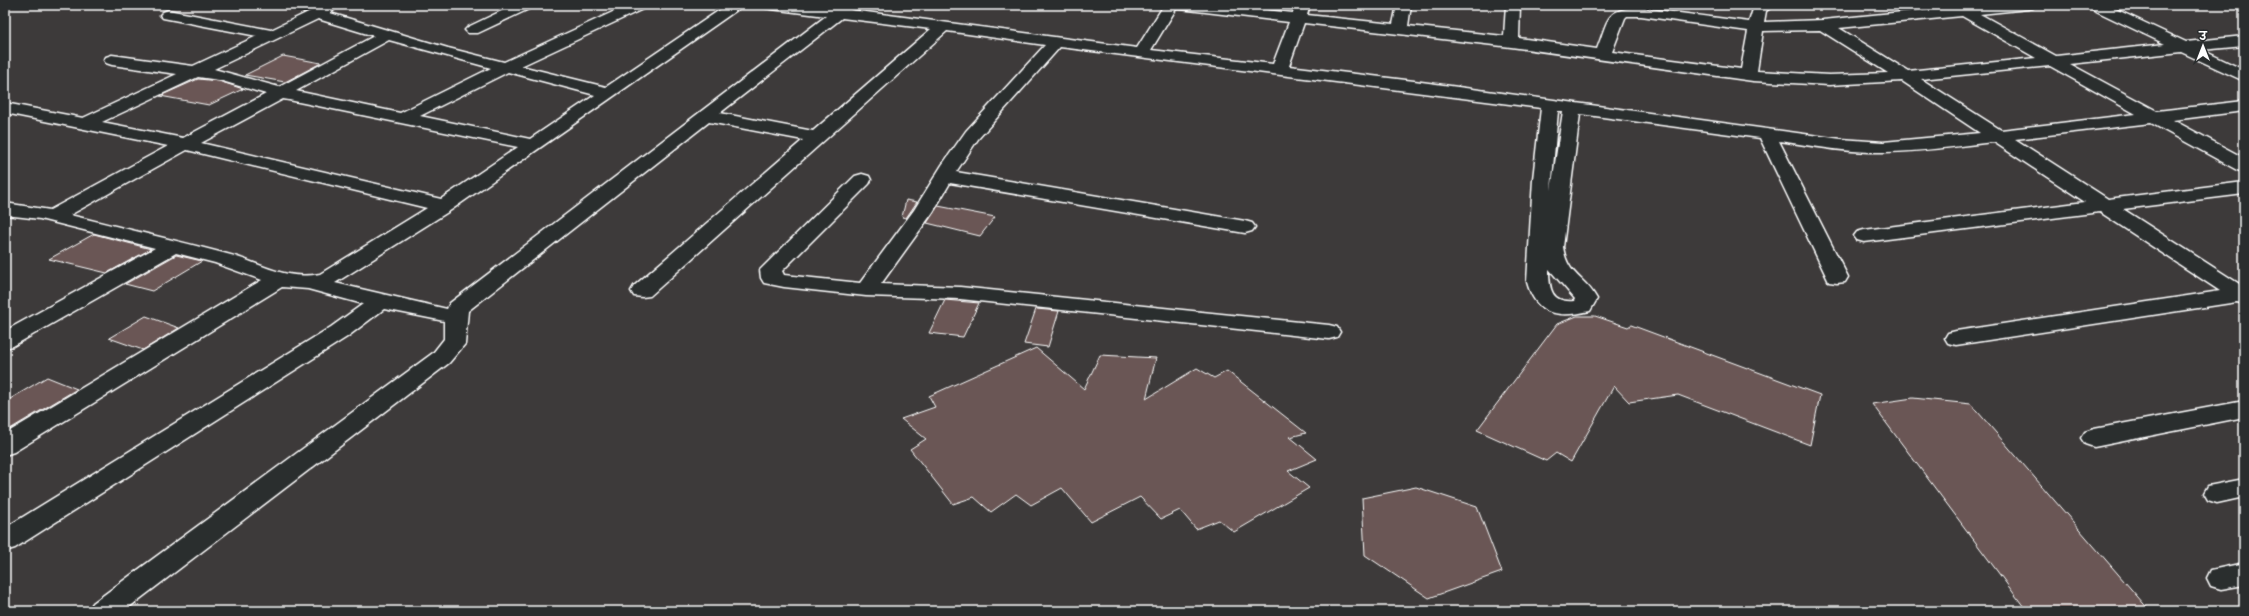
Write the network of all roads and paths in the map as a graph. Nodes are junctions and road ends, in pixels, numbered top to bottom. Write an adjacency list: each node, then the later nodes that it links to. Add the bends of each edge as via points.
1 (336, 5): 17 (street)
2 (526, 5): 24 (street)
3 (640, 5): 35 (street)
4 (737, 5): 42 (street)
5 (770, 5): 14 (street)
6 (914, 5): 19 (street)
7 (1171, 5): 31 (street)
8 (1180, 5): 16 (street)
9 (1404, 5): 23 (street)
10 (1513, 5): 29 (street)
11 (1768, 5): 22 (street, via 1759,9)
12 (2028, 5): 15 (street)
13 (2095, 5): 30 (street)
14 (844, 9): 19 (street); 47 (street)
15 (1962, 10): 20 (street); 34 (street)
16 (1301, 12): 23 (street); 37 (street)
17 (317, 14): 25 (street); 26 (street)
18 (168, 15): 25 (street)
19 (895, 19): 21 (street)
20 (1823, 25): 22 (street); 39 (street)
21 (942, 26): 28 (street); 53 (street)
22 (1756, 28): 32 (street, via 1641,12 1624,12 1618,16); 38 (street)
23 (1400, 29): 29 (street)
24 (473, 30)
25 (273, 35): 36 (street)
26 (386, 35): 35 (street); 41 (street)
27 (2244, 41): 30 (street)
28 (1056, 42): 31 (street); 57 (street, via 972,135)
29 (1511, 42): 32 (street)
30 (2184, 47): 34 (street); 40 (street)
31 (1141, 54): 37 (street)
32 (1603, 55): 38 (street)
33 (112, 60): 36 (street)
34 (2054, 62): 39 (street); 48 (street)
35 (506, 67): 42 (street); 49 (street)
36 (197, 70): 41 (street, via 221,74); 50 (street)
37 (1279, 70): 43 (street)
38 (1748, 75): 39 (street, via 1836,82)
39 (1905, 76): 52 (street)
40 (2244, 76)
41 (280, 92): 49 (street); 54 (street)
42 (609, 93): 55 (street)
43 (1550, 104): 45 (street); 45 (street, via 1542,179 1538,282 1540,292 1553,307 1569,309 1582,306 1586,299 1583,291 1556,262 1553,247)
44 (2244, 106): 48 (street)
45 (1572, 107): 51 (street)
46 (5, 108): 50 (street)
47 (706, 116): 53 (street); 74 (street, via 458,308)
48 (2154, 117): 52 (street); 56 (street)
49 (403, 118): 55 (street)
50 (88, 123): 54 (street)
51 (1767, 134): 52 (street, via 1884,147); 67 (street)
52 (1995, 136): 61 (street)
53 (817, 137): 71 (street)
54 (183, 144): 60 (street); 63 (street)
55 (533, 145): 60 (street)
56 (2244, 166)
57 (944, 176): 64 (street); 70 (street, via 923,212)
58 (862, 180): 70 (street, via 771,270 772,278 784,281)
59 (2244, 188): 61 (street)
60 (444, 206): 69 (street, via 327,279)
61 (2105, 206): 65 (street); 72 (street)
62 (5, 209): 63 (street)
63 (53, 216): 66 (street)
64 (1245, 227)
65 (1864, 236)
66 (172, 247): 68 (street); 77 (street)
67 (1837, 277)
68 (280, 279): 69 (street, via 290,283); 80 (street)
69 (307, 283): 73 (street)
70 (866, 290): 75 (street, via 960,293)
71 (642, 291)
72 (2243, 295): 76 (street)
73 (379, 301): 74 (street); 83 (street, via 339,332)
74 (455, 317): 84 (street, via 457,339 451,350)
75 (1329, 332)
76 (1956, 338)
77 (5, 341)
78 (2244, 409): 79 (street)
79 (2094, 438)
80 (5, 446)
81 (2244, 488): 82 (street)
82 (2217, 492)
83 (5, 542)
84 (103, 611)

